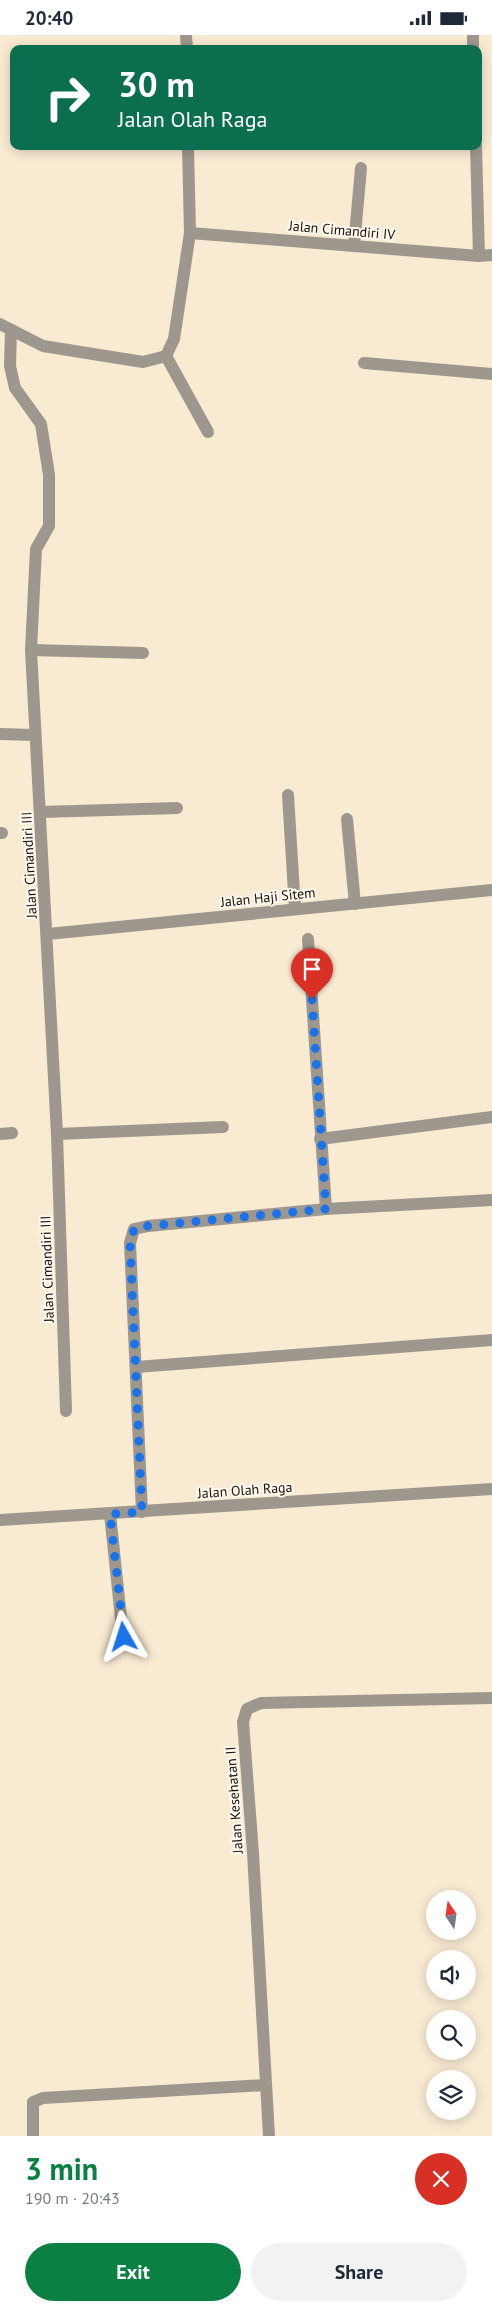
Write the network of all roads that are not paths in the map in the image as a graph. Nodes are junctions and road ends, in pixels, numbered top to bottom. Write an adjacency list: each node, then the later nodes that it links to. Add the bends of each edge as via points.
1 (188, 150): 4 (street)
2 (476, 150): 7 (street)
3 (361, 168): 5 (street)
4 (190, 233): 5 (street, Jalan Cimandiri IV); 9 (street, via 174,339)
5 (354, 247): 7 (street, Jalan Cimandiri IV)
6 (492, 255): 7 (street, Jalan Cimandiri IV)
7 (479, 256)
8 (5, 327): 9 (street, via 42,347 143,362); 13 (street, Jalan Cimandiri III, via 15,388 41,424 49,475 49,526 36,549)
9 (166, 356): 12 (street)
10 (364, 363): 11 (street)
11 (492, 374)
12 (208, 432)
13 (31, 650): 14 (street); 16 (street, Jalan Cimandiri III)
14 (143, 653)
15 (0, 734): 16 (street)
16 (35, 735): 19 (street, Jalan Cimandiri III)
17 (288, 795): 23 (street)
18 (177, 808): 19 (street)
19 (42, 812): 24 (street, Jalan Cimandiri III)
20 (347, 819): 22 (street)
21 (492, 890): 22 (street, Jalan Haji Sitem)
22 (355, 904): 23 (street, Jalan Haji Sitem)
23 (296, 909): 24 (street, Jalan Haji Sitem)
24 (48, 934): 28 (street, Jalan Cimandiri III)
25 (308, 939): 29 (street)
26 (492, 1117): 29 (street)
27 (223, 1127): 28 (street)
28 (57, 1134): 34 (street, Jalan Cimandiri III)
29 (320, 1139): 31 (street)
30 (492, 1200): 31 (street)
31 (326, 1209): 33 (street, via 134,1229 130,1243)
32 (492, 1341): 33 (street)
33 (136, 1367): 36 (street)
34 (66, 1411)
35 (492, 1489): 36 (street, Jalan Olah Raga)
36 (142, 1512): 37 (street, Jalan Olah Raga)
37 (110, 1514): 38 (street, Jalan Olah Raga); 39 (street)
38 (0, 1520)
39 (124, 1637)
40 (492, 1698): 41 (street, Jalan Kesehatan II, via 261,1703 247,1709 243,1722)
41 (266, 2085): 42 (street, via 43,2098 33,2102); 43 (street, Jalan Kesehatan II)
42 (34, 2136)
43 (269, 2136)

